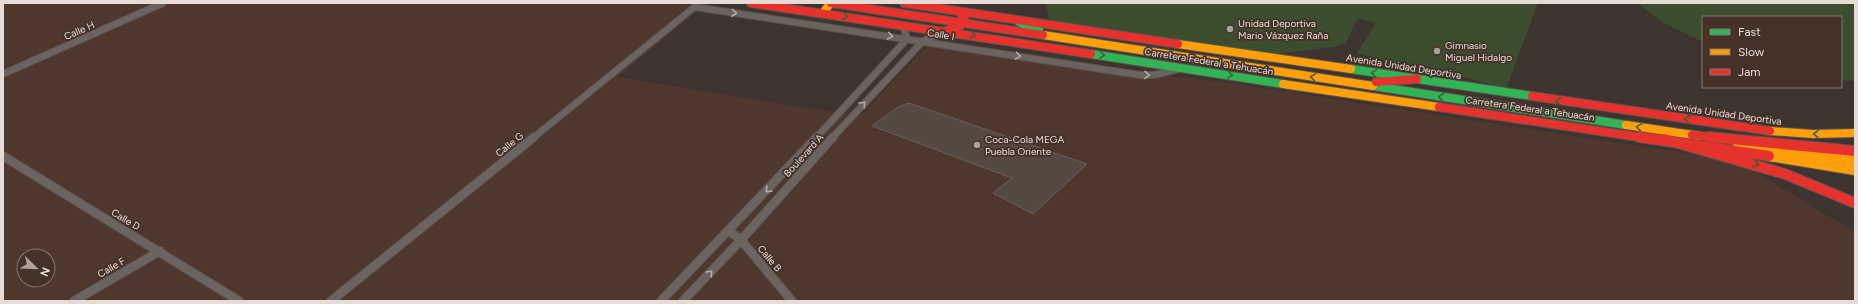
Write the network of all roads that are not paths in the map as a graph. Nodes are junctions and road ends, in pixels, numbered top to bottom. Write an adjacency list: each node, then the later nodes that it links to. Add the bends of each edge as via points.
1 (163, 3): 17 (street, Calle H)
2 (751, 3): 8 (main road, Carretera Federal a Tehuacán)
3 (831, 3): 8 (main road); 10 (main road, Carretera Federal a Tehuacán)
4 (904, 3): 7 (main road, Avenida Unidad Deportiva)
5 (941, 3): 7 (main road, Avenida Unidad Deportiva, via 943,8)
6 (697, 5): 13 (street, Calle I, one-way to 13); 35 (street, Calle G)
7 (949, 11): 9 (main road, Avenida Unidad Deportiva); 10 (main road, Avenida Unidad Deportiva, via 963,17)
8 (825, 13): 11 (main road, Carretera Federal a Tehuacán, one-way to 11)
9 (1018, 21): 15 (main road, via 1029,27 1094,38); 18 (main road, Avenida Unidad Deportiva, one-way to 9)
10 (964, 24): 12 (main road); 15 (main road, Carretera Federal a Tehuacán)
11 (903, 25): 12 (main road, Carretera Federal a Tehuacán); 13 (street)
12 (946, 31): 14 (street, Boulevard A); 16 (main road, Carretera Federal a Tehuacán, one-way to 16)
13 (907, 39): 14 (street, Calle I); 20 (street, Boulevard A)
14 (923, 41): 16 (street, Calle I, one-way to 16, via 1140,74 1154,75); 21 (street, Boulevard A, one-way to 14)
15 (1146, 52): 19 (main road, Carretera Federal a Tehuacán, one-way to 15)
16 (1184, 68): 24 (main road, Carretera Federal a Tehuacán, one-way to 24)
17 (3, 74)
18 (1417, 79): 19 (main road); 22 (main road, Avenida Unidad Deportiva, one-way to 18, via 1751,129)
19 (1346, 82): 23 (main road, Carretera Federal a Tehuacán, one-way to 19)
20 (834, 118): 21 (street); 30 (street, Boulevard A, one-way to 30)
21 (846, 122): 31 (street, Boulevard A)
22 (1855, 133)
23 (1692, 135): 25 (main road); 27 (main road)
24 (1664, 139): 28 (main road); 29 (main road, one-way to 29, via 1765,167)
25 (1855, 151)
26 (3, 156): 32 (street, Calle D)
27 (1855, 161)
28 (1855, 170)
29 (1855, 203)
30 (729, 231): 31 (street, Calle B); 36 (street, Boulevard A)
31 (741, 240): 37 (street, Boulevard A, one-way to 31); 38 (street, Calle B)
32 (160, 251): 33 (street, Calle F); 34 (street, Calle D)
33 (74, 301)
34 (238, 301)
35 (331, 301)
36 (661, 301)
37 (683, 301)
38 (792, 301)

